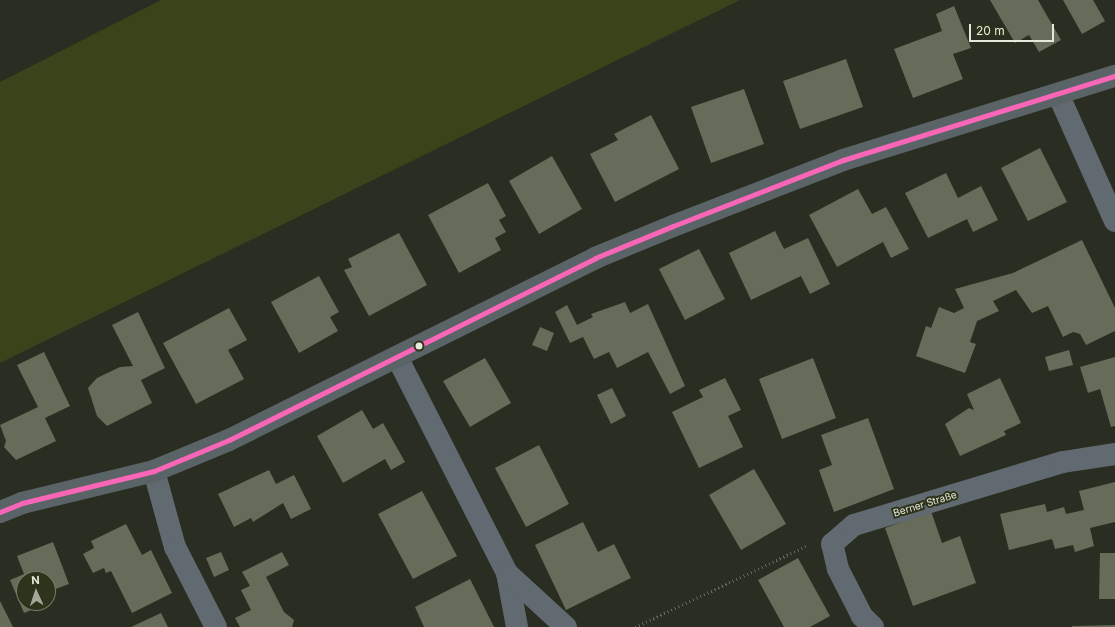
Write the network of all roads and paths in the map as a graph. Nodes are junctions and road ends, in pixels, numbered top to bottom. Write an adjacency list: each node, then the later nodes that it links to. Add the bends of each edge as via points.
1 (1115, 76): 2 (street)
2 (1059, 96): 3 (street); 4 (street, via 843,160 673,226 594,258)
3 (1115, 221)
4 (396, 356): 6 (street, via 229,440); 9 (street)
5 (1115, 454): 8 (street, Berner Straße, via 1063,462 854,525)
6 (154, 471): 7 (street, via 22,503); 10 (street, via 176,547)
7 (0, 512)
8 (832, 544): 13 (path, via 800,546); 14 (street, via 838,569 862,616)
9 (507, 573): 11 (street); 12 (street)
10 (216, 627)
11 (517, 627)
12 (566, 627)
13 (635, 627)
14 (873, 627)

